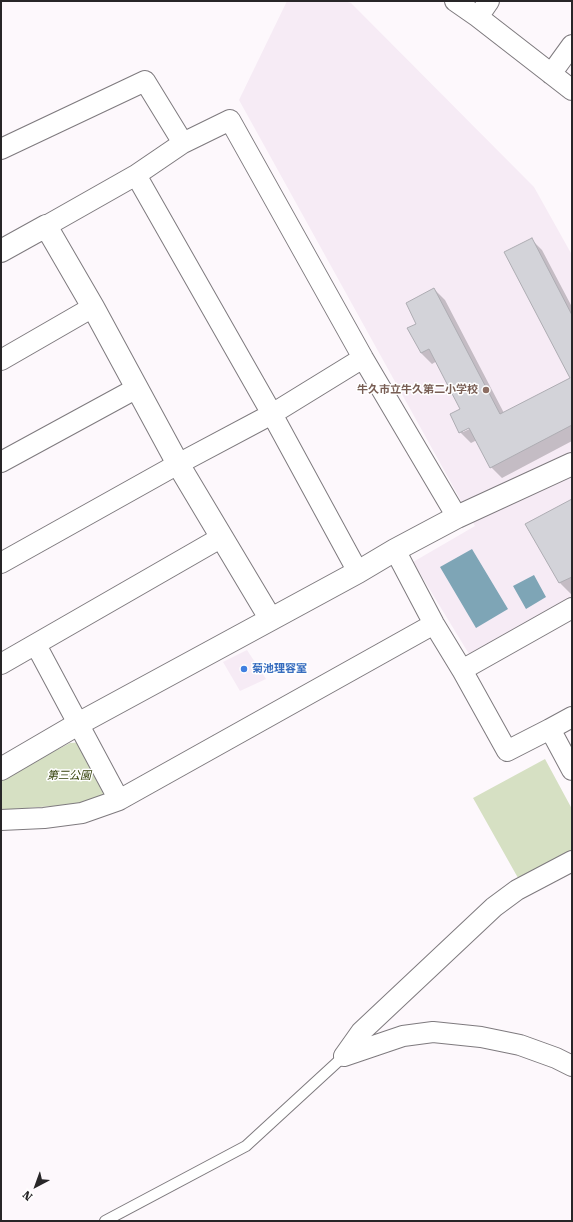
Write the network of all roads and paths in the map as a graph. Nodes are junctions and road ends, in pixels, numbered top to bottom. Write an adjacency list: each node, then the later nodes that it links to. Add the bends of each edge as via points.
1 (455, 1): 2 (street)
2 (484, 9): 4 (street)
3 (572, 45): 4 (street)
4 (551, 74): 5 (street)
5 (572, 90)
6 (183, 143): 7 (street, via 145,81); 8 (street); 12 (street, via 230,120)
7 (1, 149)
8 (136, 175): 9 (street); 15 (street)
9 (46, 226): 10 (street); 11 (street)
10 (1, 251)
11 (93, 307): 13 (street); 14 (street)
12 (363, 358): 15 (street); 19 (street)
13 (1, 360)
14 (137, 388): 16 (street); 17 (street)
15 (272, 414): 17 (street); 23 (street)
16 (1, 462)
17 (178, 464): 20 (street); 22 (street)
18 (572, 464): 19 (street)
19 (458, 518): 21 (street)
20 (222, 537): 25 (street); 27 (street)
21 (394, 550): 23 (street); 26 (street)
22 (1, 563)
23 (358, 572): 25 (street)
24 (572, 608): 29 (street)
25 (270, 618): 31 (street)
26 (434, 624): 29 (street); 35 (street)
27 (36, 644): 28 (street); 31 (street)
28 (1, 664)
29 (462, 670): 32 (street, via 507,751)
30 (572, 717): 32 (street)
31 (78, 724): 33 (street); 35 (street)
32 (550, 729): 34 (street)
33 (1, 769)
34 (572, 770)
35 (119, 800): 36 (street, via 82,813)
36 (1, 820)
37 (572, 861): 38 (street, via 517,890 494,907 361,1032)
38 (344, 1056): 39 (street, via 403,1036 433,1032 481,1037 520,1045); 40 (lane, via 246,1146)
39 (572, 1066)
40 (105, 1221)

